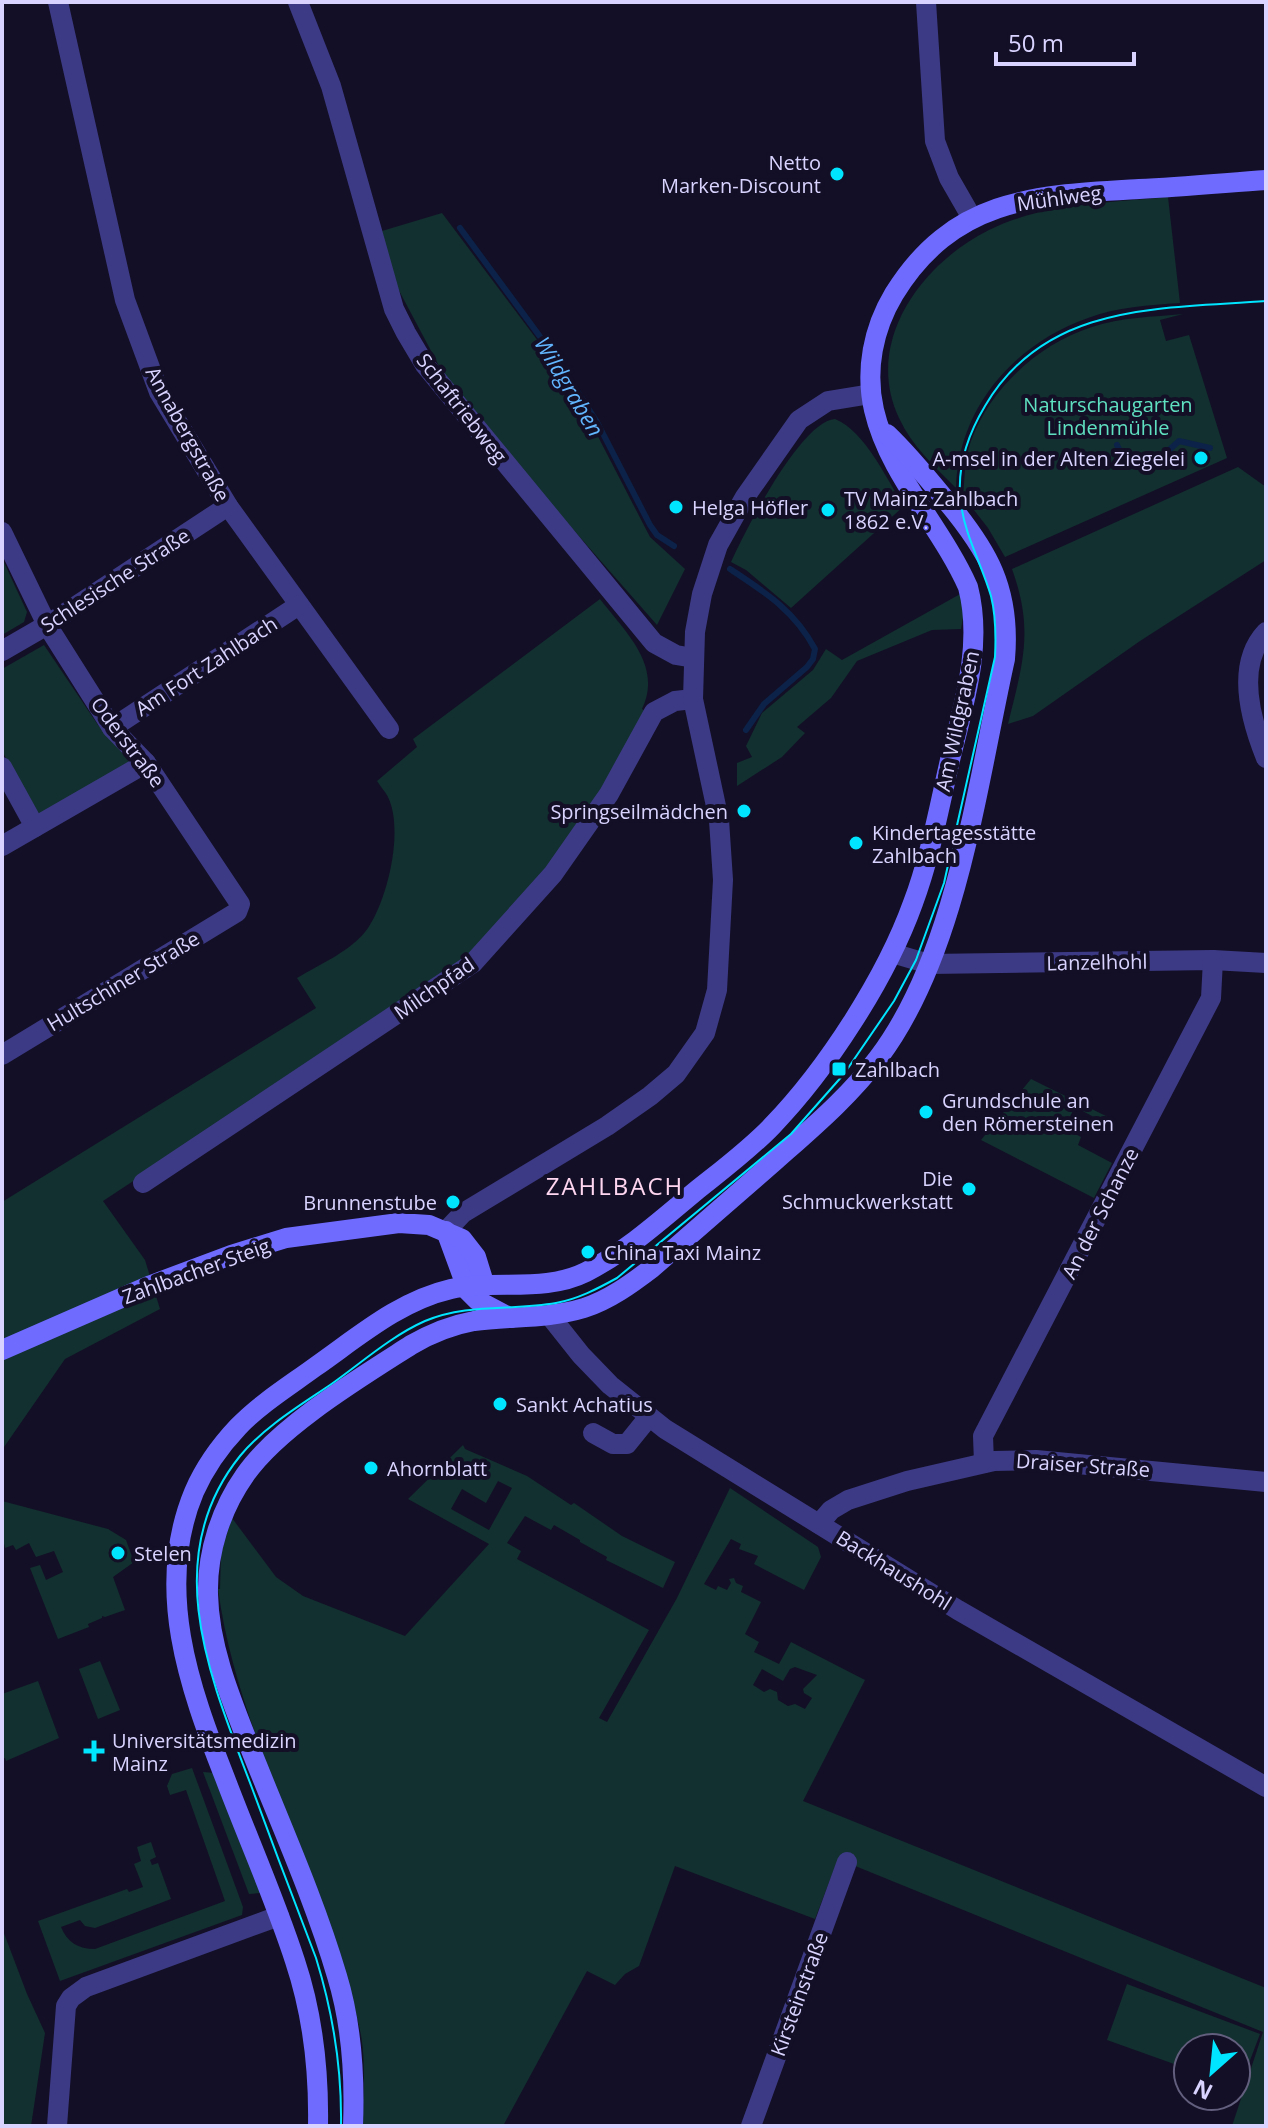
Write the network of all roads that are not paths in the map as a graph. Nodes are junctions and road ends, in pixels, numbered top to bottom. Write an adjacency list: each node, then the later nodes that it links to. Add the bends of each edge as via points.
1 (58, 2): 9 (street, Annabergstraße, via 138,337 159,392)
2 (298, 2): 15 (street, Schaftriebweg, via 331,86 394,309 425,365 654,643)
3 (926, 2): 5 (street, via 935,141)
4 (1266, 180): 5 (street, Mühlweg, via 1069,193 1023,200)
5 (972, 218): 6 (street, Mühlweg, via 917,263 884,310 872,351)
6 (871, 394): 7 (street, Mühlweg); 15 (street, via 837,399 799,420 745,497 707,575)
7 (879, 425): 8 (street, Am Wildgraben)
8 (923, 488): 25 (street, Am Wildgraben, via 968,587 974,644 924,870); 28 (street, Am Wildgraben, via 975,536 995,572 1007,640 958,875)
9 (228, 506): 11 (street, Annabergstraße); 12 (street, Schlesische Straße)
10 (2, 532): 12 (street, Oderstraße)
11 (299, 605): 17 (street, Am Fort Zahlbach); 18 (street, Annabergstraße)
12 (47, 625): 14 (street, Schlesische Straße); 17 (street, Oderstraße)
13 (1266, 632): 19 (street, via 1247,674)
14 (2, 651)
15 (694, 658): 16 (street)
16 (694, 706): 30 (street, Milchpfad, via 675,701 654,712 609,794 553,874 473,963); 31 (street, via 719,820 723,880 717,990 705,1033 676,1074 650,1096 463,1213)
17 (112, 728): 20 (street, Oderstraße)
18 (389, 729)
19 (1266, 758)
20 (146, 763): 22 (street); 24 (street, Oderstraße)
21 (2, 767): 22 (street)
22 (35, 827): 23 (street)
23 (2, 846)
24 (240, 904): 29 (street, Hultschiner Straße, via 237,912)
25 (892, 953): 28 (street); 32 (street, Am Wildgraben, via 814,1077 755,1143 614,1256 584,1273)
26 (1213, 960): 27 (street, Lanzelhohl); 28 (street, Lanzelhohl); 40 (street, An der Schanze, via 1211,998 983,1436)
27 (1266, 963)
28 (929, 964): 34 (street, Am Wildgraben, via 880,1056 811,1129 628,1286 586,1307)
29 (2, 1055)
30 (143, 1183)
31 (446, 1231): 33 (street); 37 (street, Zahlbacher Steig, via 399,1223 286,1238 151,1285)
32 (549, 1283): 33 (street, Am Wildgraben); 34 (street, via 545,1297)
33 (476, 1291): 35 (street); 36 (street); 45 (street, Am Wildgraben, via 447,1290 407,1304 256,1410 211,1461 185,1519 176,1568 181,1643 200,1714)
34 (550, 1316): 35 (street, Am Wildgraben); 38 (street, Backhaushohl, via 581,1355)
35 (511, 1318): 36 (street, Am Wildgraben)
36 (440, 1331): 49 (street, via 317,1409 259,1457 226,1508 211,1561 209,1605 220,1665 337,1978 351,2040)
37 (2, 1350)
38 (648, 1418): 39 (street, via 627,1444 613,1444); 42 (street, Backhaushohl)
39 (593, 1433)
40 (984, 1463): 41 (street, Draiser Straße, via 1036,1460); 42 (street, Draiser Straße, via 848,1500)
41 (1266, 1482)
42 (819, 1524): 43 (street, Backhaushohl)
43 (1266, 1787)
44 (847, 1862): 50 (street, Kirsteinstraße)
45 (279, 1916): 46 (street, via 86,1987 71,1998 66,2006); 48 (street, Am Wildgraben, via 311,2022)
46 (57, 2126): 47 (street)
47 (65, 2126)
48 (318, 2126)
49 (353, 2126)
50 (751, 2126)

